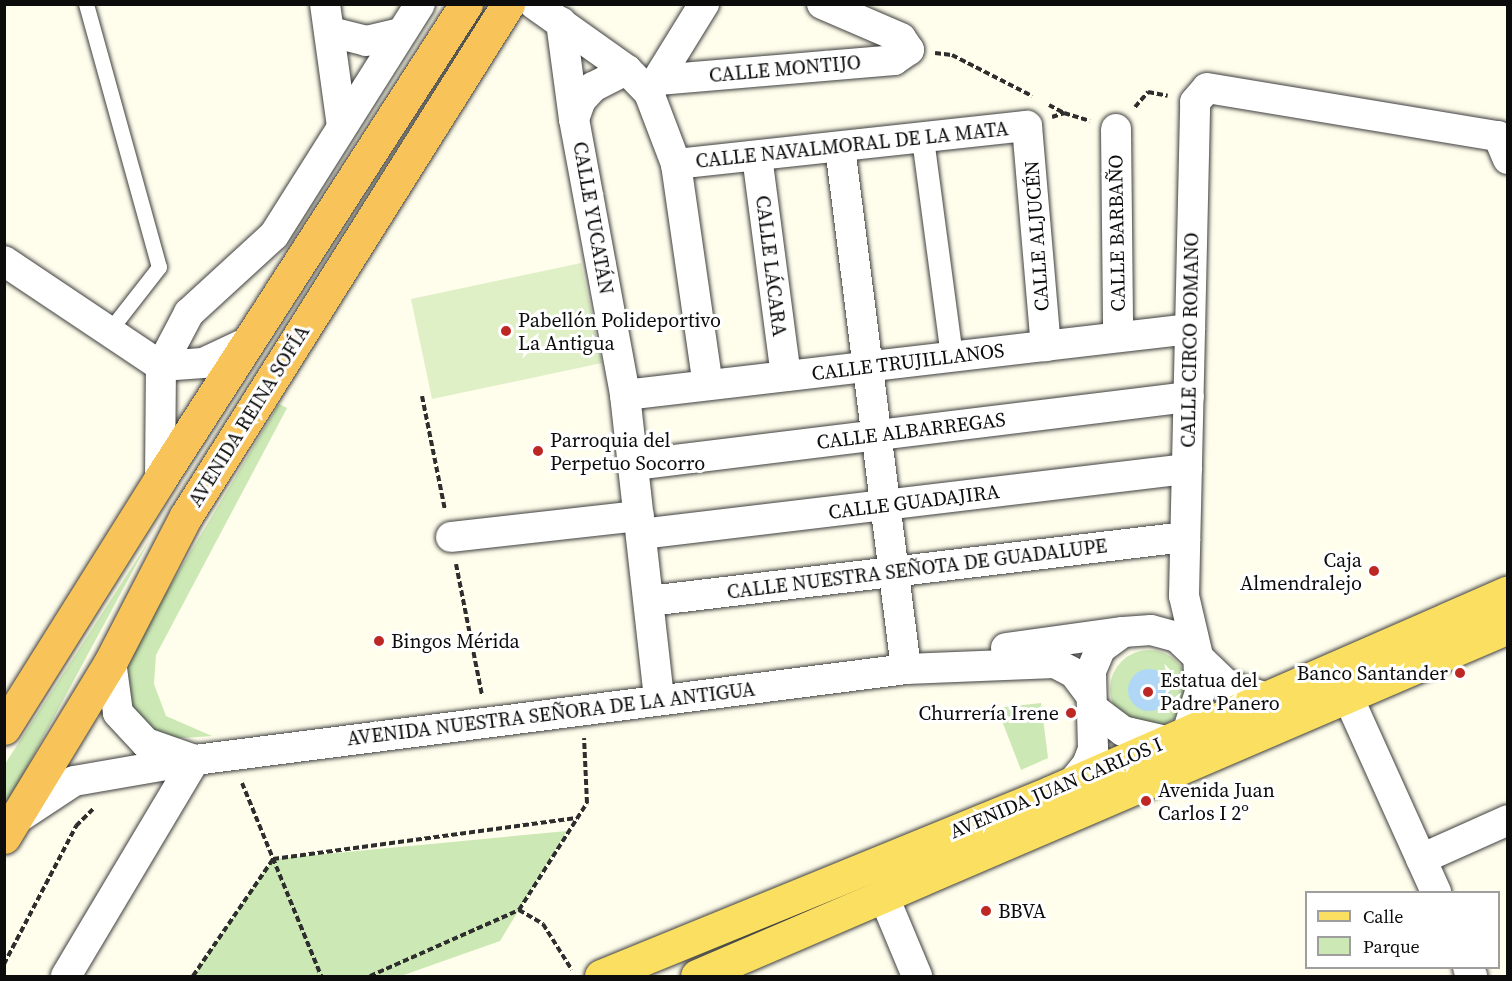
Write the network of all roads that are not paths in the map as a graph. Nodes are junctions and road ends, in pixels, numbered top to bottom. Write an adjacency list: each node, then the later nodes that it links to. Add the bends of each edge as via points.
1 (86, 4): 23 (lane, via 159,267)
2 (420, 4): 9 (street)
3 (466, 4): 25 (highway, AVENIDA REINA SOFÍA)
4 (508, 4): 49 (highway, AVENIDA REINA SOFÍA, via 186,516)
5 (704, 4): 11 (street)
6 (822, 4): 11 (street, CALLE MONTIJO, via 901,38 909,50 894,60)
7 (544, 10): 10 (street); 13 (street, CALLE YUCATÁN)
8 (328, 18): 9 (street, via 366,41); 14 (street)
9 (401, 33): 14 (street)
10 (627, 70): 11 (street); 13 (street, via 593,87 581,100)
11 (653, 86): 20 (street)
12 (1035, 114): 16 (street, CALLE NAVALMORAL DE LA MATA); 26 (street, CALLE ALJUCÉN)
13 (574, 118): 32 (street, CALLE YUCATÁN)
14 (342, 126): 28 (street, via 274,235 189,313)
15 (1116, 129): 24 (street, CALLE BARBAÑO)
16 (923, 139): 17 (street, CALLE NAVALMORAL DE LA MATA); 27 (street)
17 (840, 147): 19 (street, CALLE NAVALMORAL DE LA MATA); 29 (street)
18 (1503, 147): 22 (street, CALLE CIRCO ROMANO, via 1207,88 1195,102)
19 (757, 156): 20 (street, CALLE NAVALMORAL DE LA MATA); 30 (street, CALLE LÁCARA)
20 (676, 164): 31 (street)
21 (4, 261): 23 (street)
22 (1190, 329): 24 (street, CALLE TRUJILLANOS); 33 (street, CALLE CIRCO ROMANO)
23 (109, 331): 28 (street)
24 (1118, 337): 26 (street, CALLE TRUJILLANOS)
25 (248, 342): 28 (street, via 203,363); 37 (highway, AVENIDA REINA SOFÍA)
26 (1046, 346): 27 (street, CALLE TRUJILLANOS)
27 (952, 357): 29 (street, CALLE TRUJILLANOS)
28 (161, 366): 37 (street)
29 (868, 366): 30 (street, CALLE TRUJILLANOS); 34 (street)
30 (786, 376): 31 (street, CALLE TRUJILLANOS)
31 (708, 385): 32 (street, CALLE TRUJILLANOS)
32 (625, 394): 35 (street, CALLE YUCATÁN)
33 (1189, 397): 34 (street, CALLE ALBARREGAS); 36 (street, CALLE CIRCO ROMANO)
34 (876, 435): 35 (street, CALLE ALBARREGAS); 38 (street)
35 (634, 465): 39 (street, CALLE YUCATÁN)
36 (1187, 469): 38 (street, CALLE GUADAJIRA); 41 (street, CALLE CIRCO ROMANO)
37 (160, 479): 55 (highway, AVENIDA REINA SOFÍA)
38 (885, 505): 39 (street, CALLE GUADAJIRA); 42 (street)
39 (640, 525): 40 (street, CALLE GUADAJIRA); 45 (street, CALLE YUCATÁN)
40 (451, 537)
41 (1185, 537): 42 (street, CALLE NUESTRA SEÑOTA DE GUADALUPE); 44 (street, CALLE CIRCO ROMANO)
42 (894, 572): 45 (street, CALLE NUESTRA SEÑOTA DE GUADALUPE); 50 (street)
43 (1508, 592): 51 (main road, AVENIDA JUAN CARLOS I)
44 (1184, 596): 47 (street); 48 (street, CALLE CIRCO ROMANO)
45 (649, 601): 53 (street, CALLE YUCATÁN)
46 (1508, 627): 52 (main road, AVENIDA JUAN CARLOS I)
47 (1137, 631): 48 (street, via 1177,637); 50 (street, AVENIDA NUESTRA SEÑORA DE LA ANTIGUA, via 1021,645); 54 (street, via 1101,648 1091,671)
48 (1198, 656): 51 (street, via 1227,685); 56 (street, via 1200,692)
49 (111, 661): 57 (street, AVENIDA NUESTRA SEÑORA DE LA ANTIGUA, via 118,713 146,743); 60 (highway, AVENIDA REINA SOFÍA)
50 (906, 669): 53 (street, AVENIDA NUESTRA SEÑORA DE LA ANTIGUA); 54 (street, AVENIDA NUESTRA SEÑORA DE LA ANTIGUA, via 1055,663 1074,674)
51 (1264, 697): 56 (main road, AVENIDA JUAN CARLOS I)
52 (1348, 698): 56 (main road, AVENIDA JUAN CARLOS I, via 1234,746); 61 (street)
53 (659, 700): 57 (street, AVENIDA NUESTRA SEÑORA DE LA ANTIGUA)
54 (1092, 702): 56 (street, via 1123,732); 58 (street, via 1093,749 1088,765)
55 (4, 728)
56 (1176, 748): 58 (main road, AVENIDA JUAN CARLOS I); 63 (main road, AVENIDA JUAN CARLOS I)
57 (195, 760): 60 (street, AVENIDA NUESTRA SEÑORA DE LA ANTIGUA, via 74,781); 65 (street)
58 (1073, 782): 66 (main road, AVENIDA JUAN CARLOS I)
59 (1508, 820): 61 (street)
60 (8, 829)
61 (1422, 859): 62 (street)
62 (1436, 891)
63 (884, 897): 64 (main road, AVENIDA JUAN CARLOS I); 67 (street)
64 (704, 975)
65 (66, 976)
66 (601, 976)
67 (917, 976)

